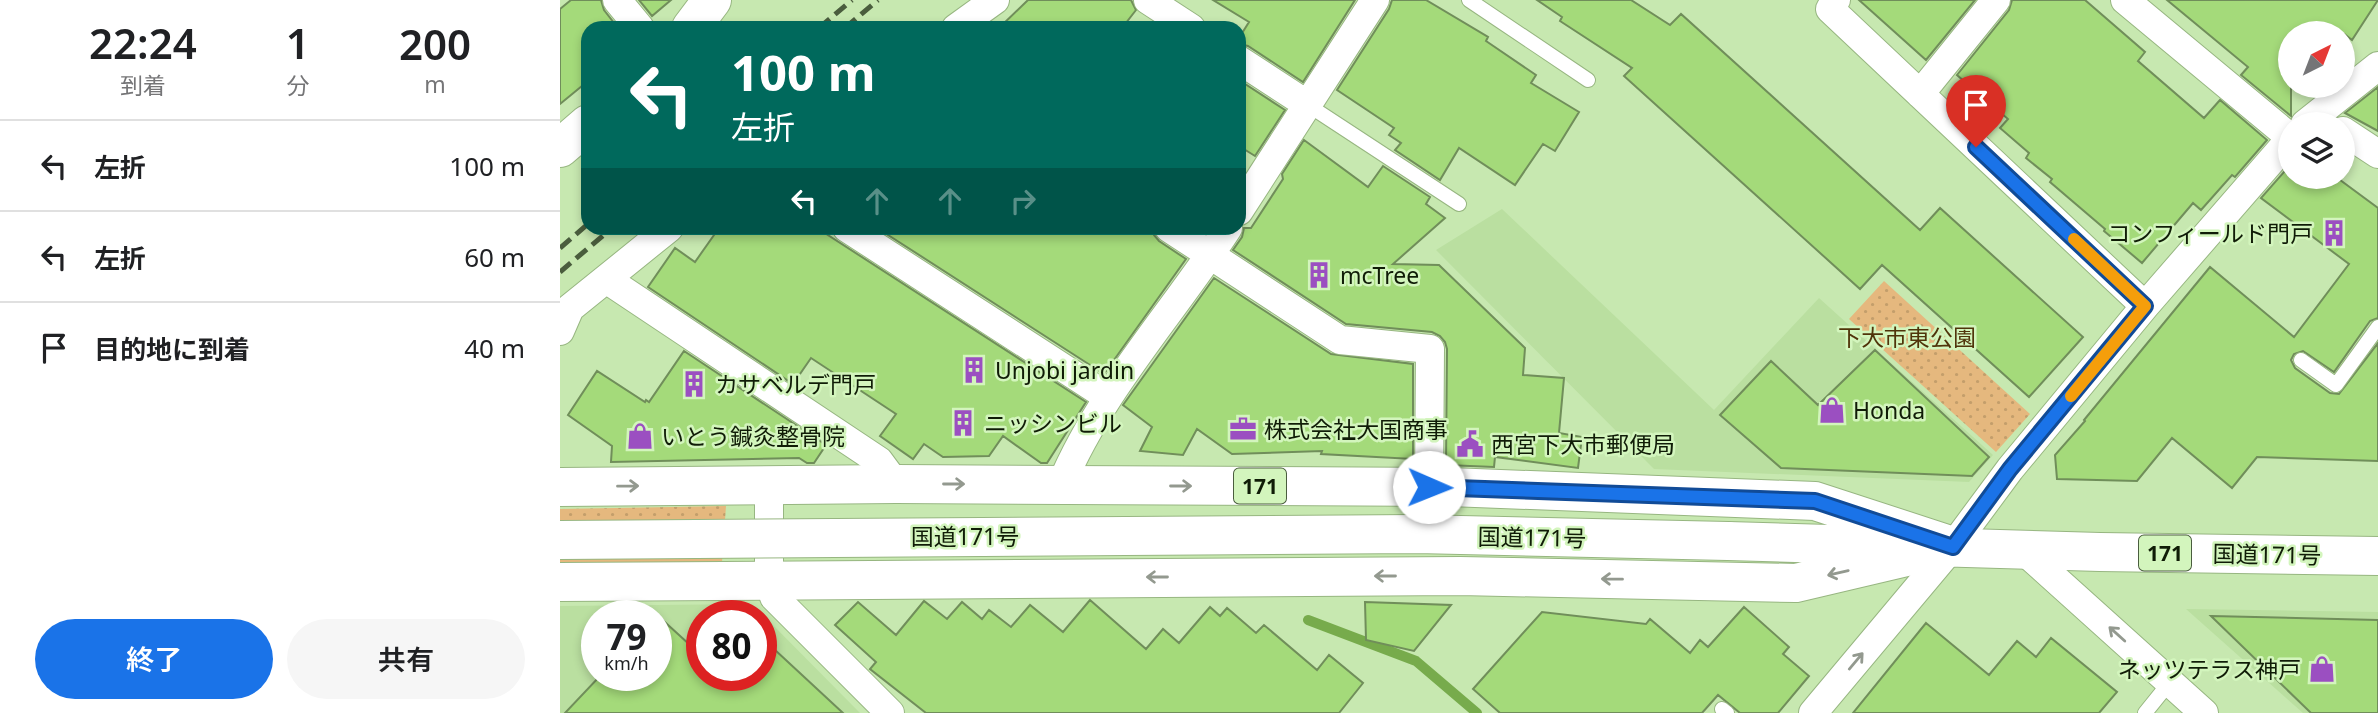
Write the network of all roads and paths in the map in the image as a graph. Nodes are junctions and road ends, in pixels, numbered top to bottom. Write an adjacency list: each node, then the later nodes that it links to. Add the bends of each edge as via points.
1 (617, 0): 10 (street)
2 (712, 0): 11 (main road)
3 (995, 0): 12 (street)
4 (1149, 0): 13 (street)
5 (1376, 0): 18 (street)
6 (1469, 0): 16 (lane)
7 (1836, 0): 17 (street, via 1830,9)
8 (1996, 0): 17 (street)
9 (2126, 0): 20 (street)
10 (634, 21)
11 (696, 21)
12 (966, 21)
13 (1180, 21)
14 (1246, 65): 18 (street)
15 (2378, 66): 19 (street)
16 (1588, 79)
17 (1920, 94): 34 (street)
18 (1308, 105): 26 (street); 27 (lane)
19 (2328, 112)
20 (2278, 127)
21 (581, 130): 23 (main road)
22 (2355, 139): 25 (street)
23 (560, 148)
24 (2278, 153): 34 (street)
25 (2378, 155)
26 (1246, 200)
27 (1459, 204)
28 (660, 235): 33 (street)
29 (858, 235): 38 (street)
30 (1180, 235): 32 (street)
31 (1223, 235): 32 (street)
32 (1210, 255): 38 (street); 43 (street, via 1340,340 1430,349)
33 (606, 279): 36 (street, via 570,308); 40 (street, via 880,461)
34 (2145, 306): 45 (street, via 2010,469)
35 (2378, 327): 37 (lane, via 2336,385)
36 (560, 331)
37 (2301, 360)
38 (1108, 397): 41 (street)
39 (769, 484): 40 (main road, 171); 42 (main road, 171, one-way to 39); 48 (street)
40 (896, 484): 41 (main road, 171, one-way to 41)
41 (1061, 485): 43 (main road, 171, one-way to 43)
42 (560, 487)
43 (1429, 487): 45 (main road, 171, via 1815,501)
44 (560, 540): 45 (main road, 国道171号 / 171, bridge, via 1417,534)
45 (1953, 547): 46 (main road, 国道171号 / 171); 48 (main road, 171, one-way to 48, via 1796,583 1460,576); 52 (street, one-way to 45)
46 (2024, 550): 47 (main road, 国道171号 / 171); 50 (street, one-way to 46)
47 (2378, 556)
48 (769, 579): 49 (main road, 171); 51 (street, via 774,597)
49 (560, 582)
50 (2170, 682): 53 (lane); 54 (street)
51 (890, 713)
52 (1813, 713)
53 (2145, 713)
54 (2204, 713)

